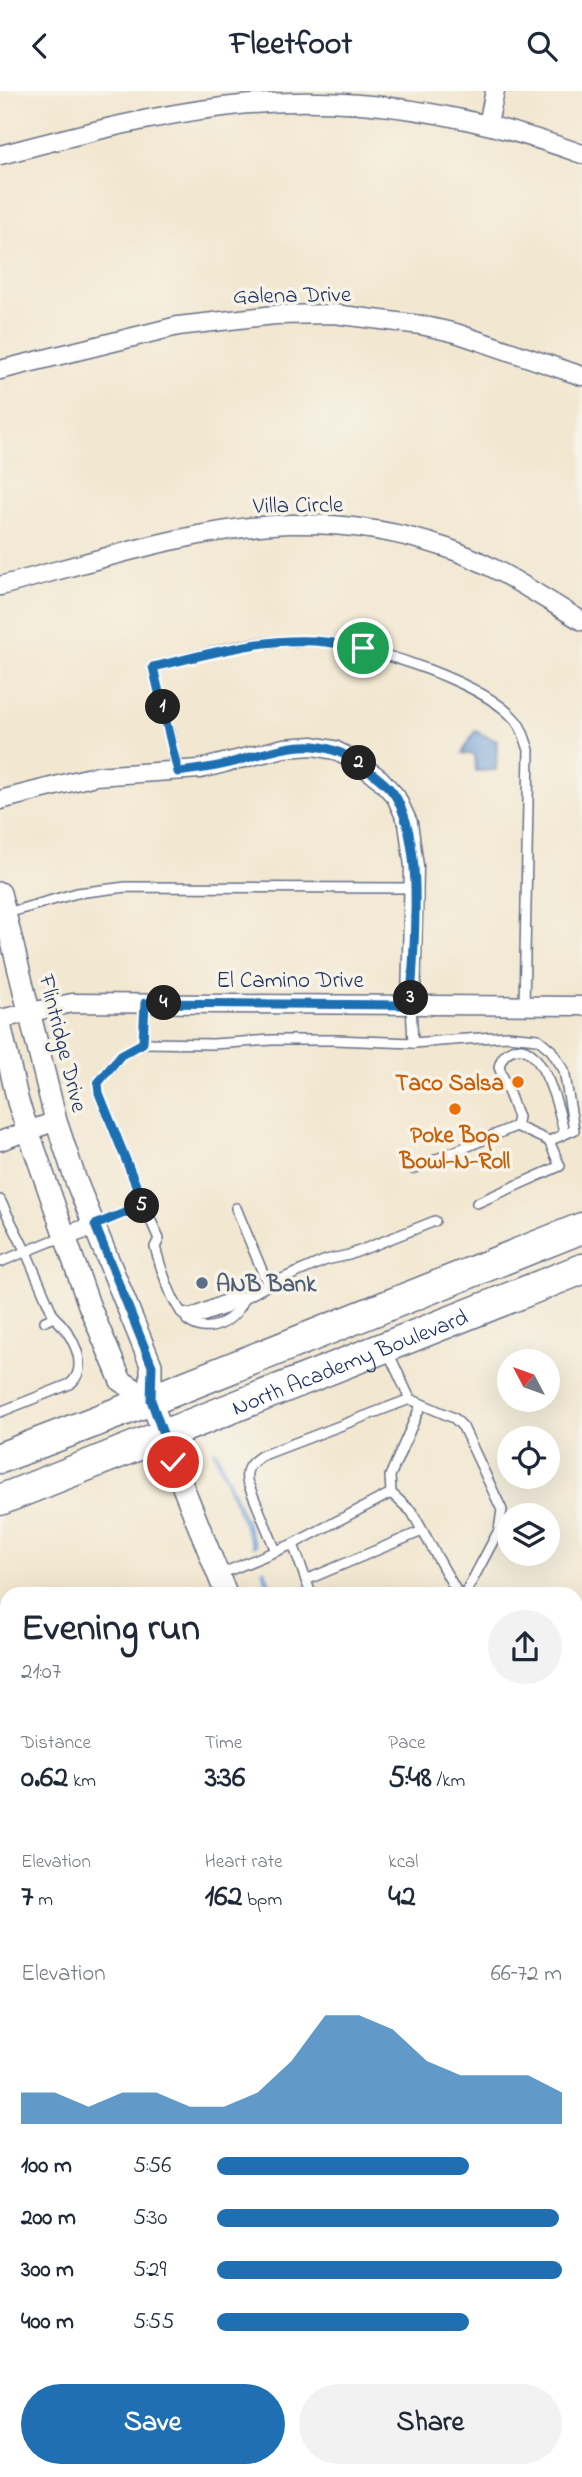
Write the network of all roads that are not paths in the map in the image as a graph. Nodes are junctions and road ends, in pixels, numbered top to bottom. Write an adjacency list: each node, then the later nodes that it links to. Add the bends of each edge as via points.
1 (495, 91): 2 (street)
2 (488, 124): 3 (street); 4 (street, via 381,105 280,102 165,116)
3 (582, 154)
4 (0, 155)
5 (0, 370): 6 (street, Galena Drive, via 178,326 275,315 334,314 456,333)
6 (582, 376)
7 (0, 586): 8 (street, Villa Circle, via 226,531 290,524 345,526 447,548 527,587)
8 (582, 621)
9 (178, 772): 10 (street, via 95,776); 11 (street, via 284,748 334,750 380,779 396,797 408,823); 16 (lane, via 153,667 177,661 249,645 324,641 388,656 490,700 519,724 528,750)
10 (0, 800)
11 (414, 888): 12 (lane, via 126,887); 14 (street)
12 (2, 903): 17 (street, Flintridge Drive)
13 (145, 1003): 14 (street, El Camino Drive); 17 (street, El Camino Drive, via 72,1003); 19 (lane)
14 (411, 1005): 16 (street, El Camino Drive); 20 (lane)
15 (582, 1006): 16 (street, El Camino Drive)
16 (524, 1007)
17 (29, 1013): 18 (street, El Camino Drive); 21 (street, Flintridge Drive)
18 (0, 1025): 23 (street)
19 (143, 1043): 20 (lane); 30 (lane, via 121,1055 98,1083)
20 (412, 1043): 24 (lane, via 507,1036 538,1039 564,1070 574,1130)
21 (56, 1121): 23 (street); 33 (street, Flintridge Drive)
22 (516, 1126): 24 (lane, via 499,1067 510,1050 524,1048 540,1063 562,1117); 26 (lane); 27 (lane)
23 (27, 1131): 25 (street); 35 (street)
24 (564, 1134): 26 (lane)
25 (0, 1141)
26 (549, 1141): 29 (lane, via 560,1166)
27 (413, 1169)
28 (0, 1200): 36 (lane)
29 (477, 1203)
30 (144, 1205): 33 (lane); 41 (lane, via 159,1239 155,1247)
31 (236, 1209): 39 (lane)
32 (435, 1220): 39 (lane)
33 (95, 1225): 35 (street); 44 (street, Flintridge Drive, via 152,1366)
34 (582, 1228): 44 (highway, North Academy Boulevard)
35 (66, 1236): 36 (lane); 44 (street, via 121,1381)
36 (26, 1252): 37 (lane); 46 (lane, via 50,1319 67,1331 80,1362 78,1375 70,1384)
37 (0, 1262)
38 (582, 1269): 42 (highway, North Academy Boulevard)
39 (268, 1285): 40 (lane)
40 (245, 1297): 41 (lane, via 234,1296); 41 (lane, via 232,1319 208,1328 198,1327)
41 (183, 1315)
42 (386, 1347): 43 (lane); 47 (highway, North Academy Boulevard)
43 (410, 1399): 45 (lane); 53 (lane, via 261,1456 249,1465 247,1481)
44 (151, 1400): 47 (street, Flintridge Drive); 48 (highway, North Academy Boulevard)
45 (421, 1405): 49 (lane, via 390,1476); 58 (lane, via 454,1418 463,1427 502,1510 499,1530)
46 (0, 1411)
47 (162, 1435): 50 (highway, North Academy Boulevard); 55 (street, Flintridge Drive)
48 (0, 1458)
49 (391, 1493): 51 (lane, via 412,1512); 52 (lane)
50 (0, 1500)
51 (422, 1531): 54 (lane); 57 (lane)
52 (293, 1544): 53 (lane); 54 (lane)
53 (276, 1551): 55 (lane)
54 (306, 1580): 56 (lane)
55 (222, 1585)
56 (308, 1587)
57 (454, 1587)
58 (469, 1587)

